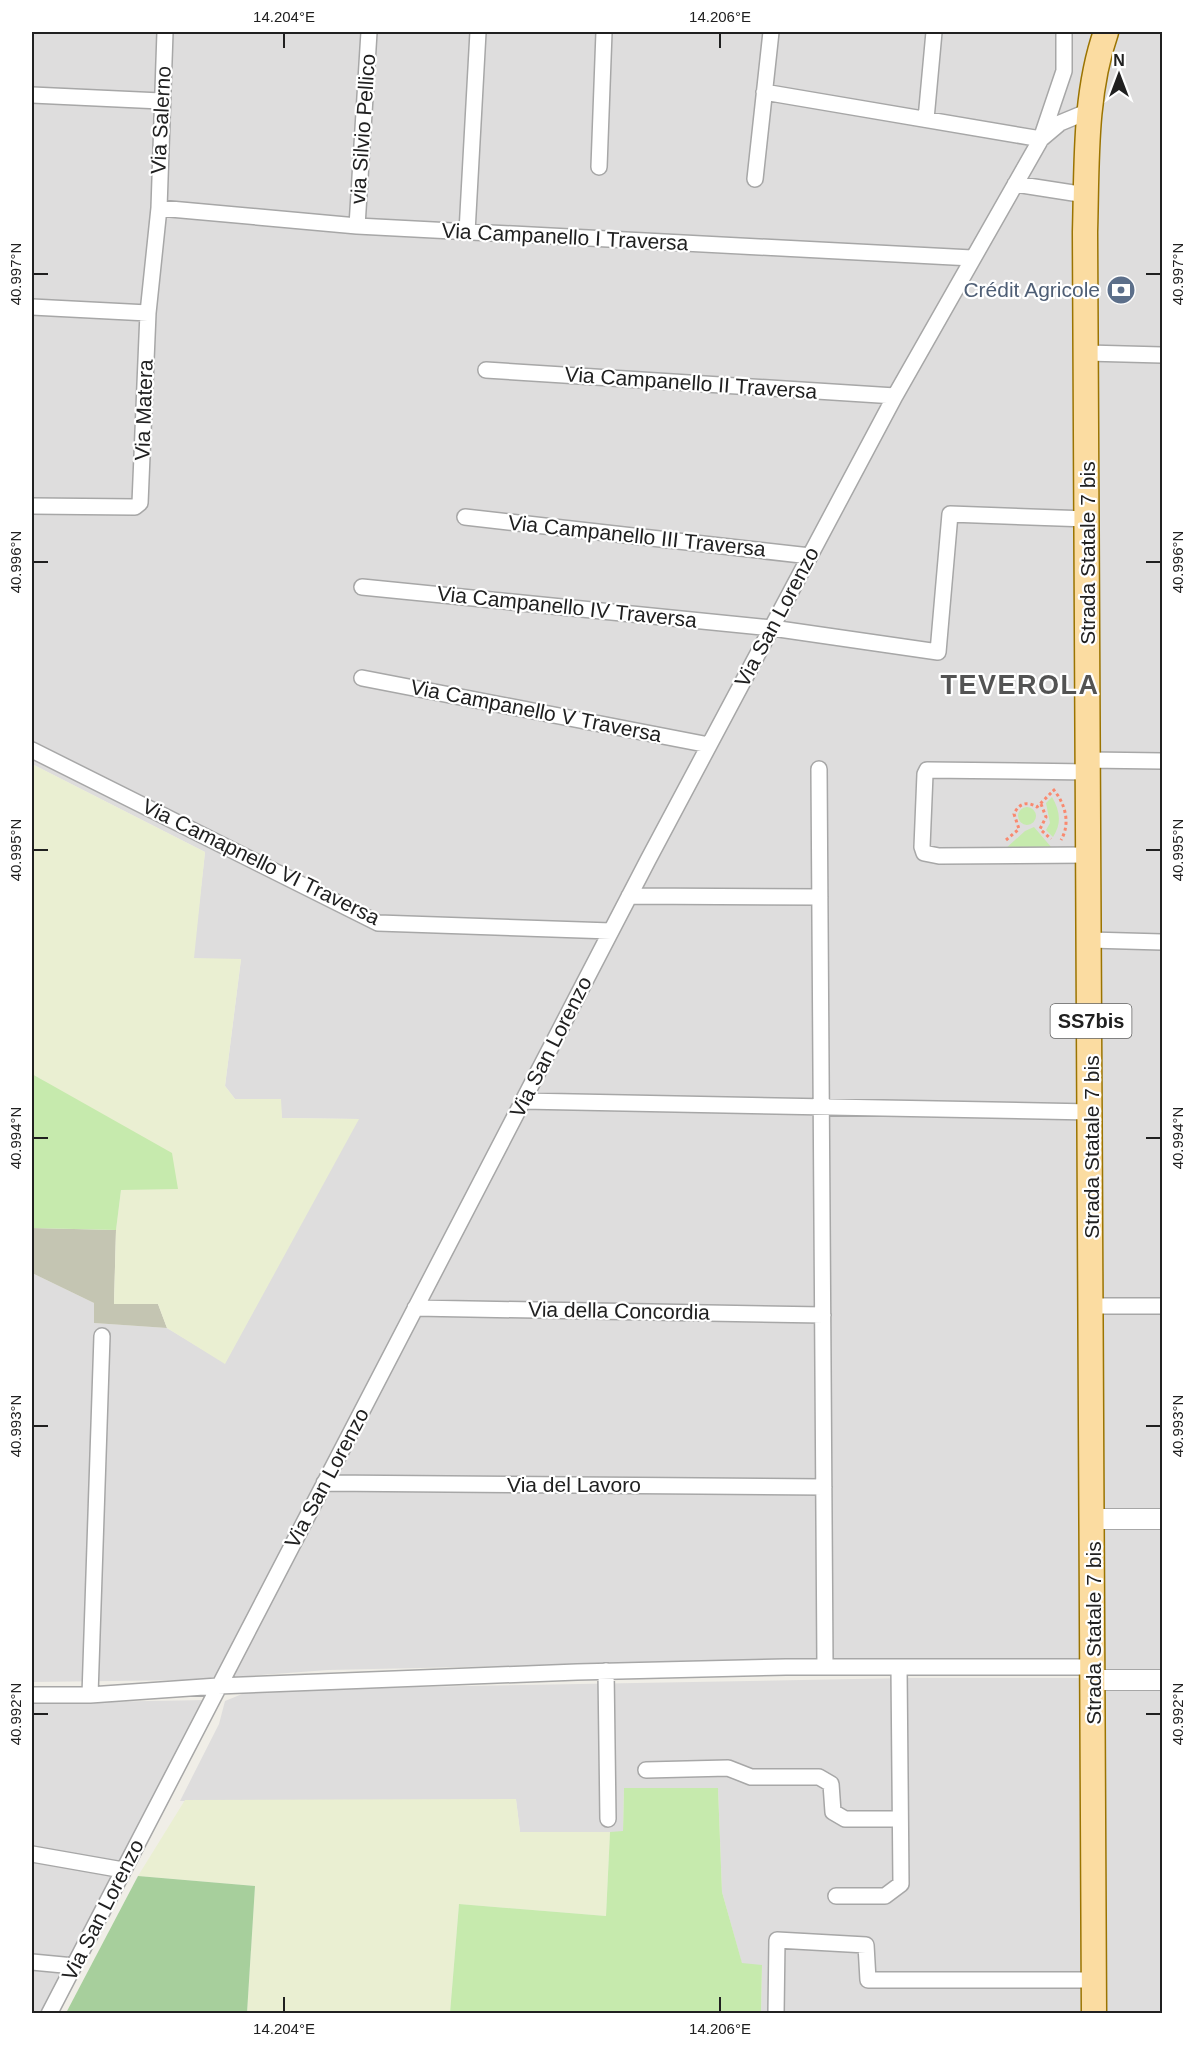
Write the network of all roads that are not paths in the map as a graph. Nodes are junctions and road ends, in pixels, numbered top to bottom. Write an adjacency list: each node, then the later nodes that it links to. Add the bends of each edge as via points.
1 (165, 32): 11 (street, Via Salerno)
2 (369, 32): 20 (street, via Silvio Pellico)
3 (478, 32): 21 (street)
4 (604, 32): 15 (street)
5 (771, 32): 9 (street)
6 (934, 32): 13 (street)
7 (1064, 32): 14 (street, via 1065,71)
8 (1106, 32): 12 (main road, Strada Statale 7 bis / SS7bis)
9 (764, 92): 13 (street); 16 (street)
10 (32, 95): 11 (street)
11 (161, 101): 19 (street, Via Salerno)
12 (1089, 111): 14 (street, Via San Lorenzo, via 1060,123); 18 (main road, Strada Statale 7 bis / SS7bis)
13 (926, 119): 14 (street)
14 (1041, 139): 17 (street, Via San Lorenzo)
15 (598, 167)
16 (755, 178)
17 (1015, 184): 18 (street); 22 (street, Via San Lorenzo)
18 (1086, 195): 25 (main road, Strada Statale 7 bis / SS7bis)
19 (159, 208): 20 (street, Via Campanello I Traversa); 24 (street, Via Matera)
20 (357, 226): 21 (street, Via Campanello I Traversa)
21 (467, 231): 22 (street, Via Campanello I Traversa)
22 (972, 258): 28 (street, Via San Lorenzo)
23 (32, 307): 24 (street)
24 (148, 313): 29 (street, Via Matera, via 140,503 135,507)
25 (1087, 353): 26 (street); 31 (main road, Strada Statale 7 bis / SS7bis)
26 (1162, 355)
27 (486, 370): 28 (street, Via Campanello II Traversa)
28 (895, 396): 32 (street, Via San Lorenzo)
29 (32, 506)
30 (465, 517): 32 (street, Via Campanello III Traversa)
31 (1088, 519): 34 (street, Via Campanello IV Traversa, via 950,514 938,652); 39 (main road, Strada Statale 7 bis / SS7bis)
32 (810, 556): 34 (street, Via San Lorenzo)
33 (362, 587): 34 (street, Via Campanello IV Traversa)
34 (772, 628): 36 (street, Via San Lorenzo)
35 (362, 678): 36 (street, Via Campanello V Traversa)
36 (709, 745): 42 (street, Via San Lorenzo)
37 (32, 750): 44 (street, Via Camapnello VI Traversa, via 378,923)
38 (1162, 761): 39 (street)
39 (1089, 766): 41 (main road, Strada Statale 7 bis / SS7bis); 41 (street, via 927,770 922,846 924,853 939,856)
40 (819, 769): 43 (street)
41 (1090, 855): 45 (main road, Strada Statale 7 bis / SS7bis)
42 (629, 896): 43 (street); 44 (street, Via San Lorenzo)
43 (820, 897): 48 (street)
44 (610, 931): 47 (street, Via San Lorenzo)
45 (1090, 940): 46 (street); 49 (main road, Strada Statale 7 bis / SS7bis)
46 (1162, 942)
47 (523, 1101): 48 (street); 52 (street, Via San Lorenzo)
48 (821, 1106): 49 (street); 53 (street)
49 (1091, 1112): 50 (main road, Strada Statale 7 bis / SS7bis)
50 (1092, 1306): 51 (street); 57 (main road, Strada Statale 7 bis / SS7bis)
51 (1162, 1306)
52 (415, 1308): 53 (street, Via della Concordia); 55 (street, Via San Lorenzo)
53 (823, 1315): 56 (street)
54 (102, 1336): 66 (street)
55 (324, 1483): 56 (street, Via del Lavoro); 64 (street, Via San Lorenzo)
56 (824, 1487): 59 (street)
57 (1094, 1519): 58 (street); 62 (main road, Strada Statale 7 bis / SS7bis)
58 (1162, 1519)
59 (825, 1667): 60 (street); 61 (street)
60 (899, 1667): 62 (street); 69 (street)
61 (606, 1671): 64 (street); 68 (street)
62 (1094, 1673): 63 (street); 75 (main road, Strada Statale 7 bis / SS7bis)
63 (1162, 1680)
64 (218, 1686): 66 (street); 71 (street, Via San Lorenzo)
65 (32, 1695): 66 (street)
66 (90, 1695)
67 (646, 1770): 69 (street, via 728,1768 751,1777 819,1777 831,1784 833,1812 845,1819)
68 (608, 1819)
69 (900, 1819): 72 (street, via 901,1884 885,1896)
70 (32, 1854): 71 (street)
71 (123, 1870): 74 (street, Via San Lorenzo)
72 (836, 1896)
73 (32, 1962): 74 (street)
74 (74, 1966): 76 (street, Via San Lorenzo)
75 (1094, 1980): 77 (street, via 868,1980 866,1945 777,1940); 78 (main road, Strada Statale 7 bis / SS7bis)
76 (49, 2013)
77 (776, 2013)
78 (1094, 2013)

